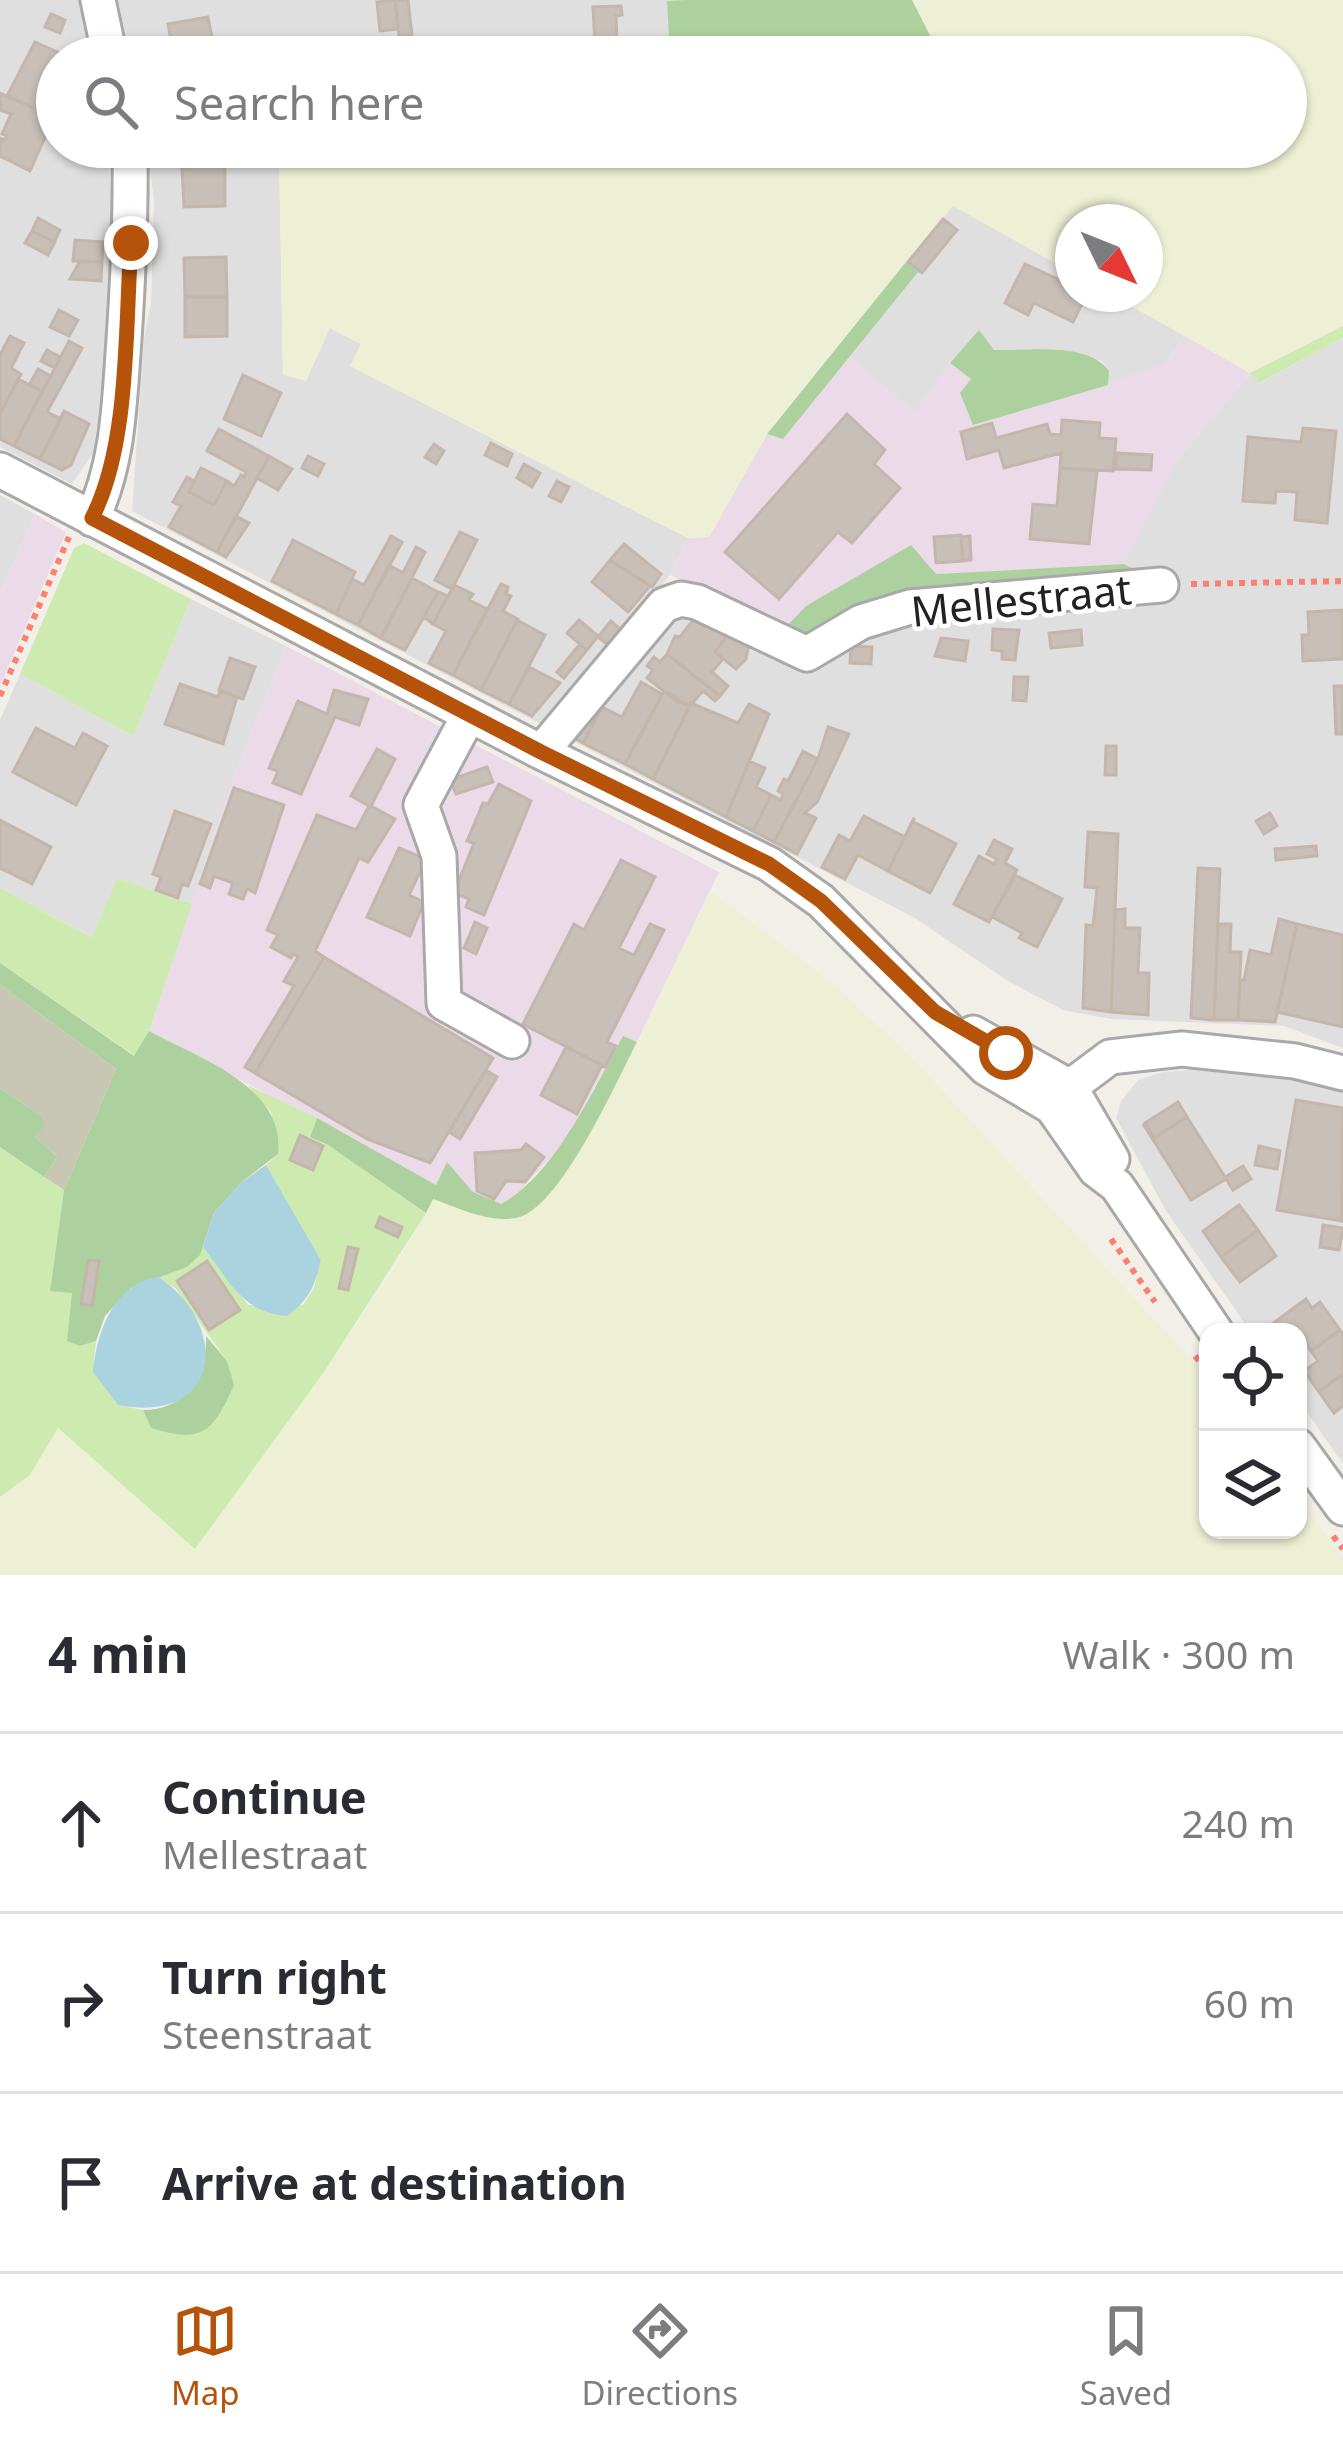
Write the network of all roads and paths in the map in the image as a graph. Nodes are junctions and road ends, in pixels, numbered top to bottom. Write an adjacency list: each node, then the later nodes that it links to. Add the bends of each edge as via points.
1 (98, 0): 2 (street)
2 (106, 36)
3 (130, 168): 5 (street, via 117,434 107,487)
4 (0, 470): 5 (street)
5 (86, 515): 8 (path); 9 (street)
6 (1343, 581): 7 (path)
7 (1161, 585): 10 (street, Mellestraat, via 910,607 860,622 807,654 681,599 664,605)
8 (0, 696)
9 (469, 715): 10 (street); 11 (street, via 421,805 439,856 444,1003)
10 (541, 752): 13 (street, via 769,864 821,901 935,1012)
11 (512, 1041)
12 (1343, 1073): 13 (street, via 1182,1048 1110,1058)
13 (1060, 1097): 16 (street, via 1112,1158 1117,1186)
14 (1102, 1223): 15 (path)
15 (1159, 1308)
16 (1199, 1334)
17 (1307, 1458): 18 (street)
18 (1343, 1508)

